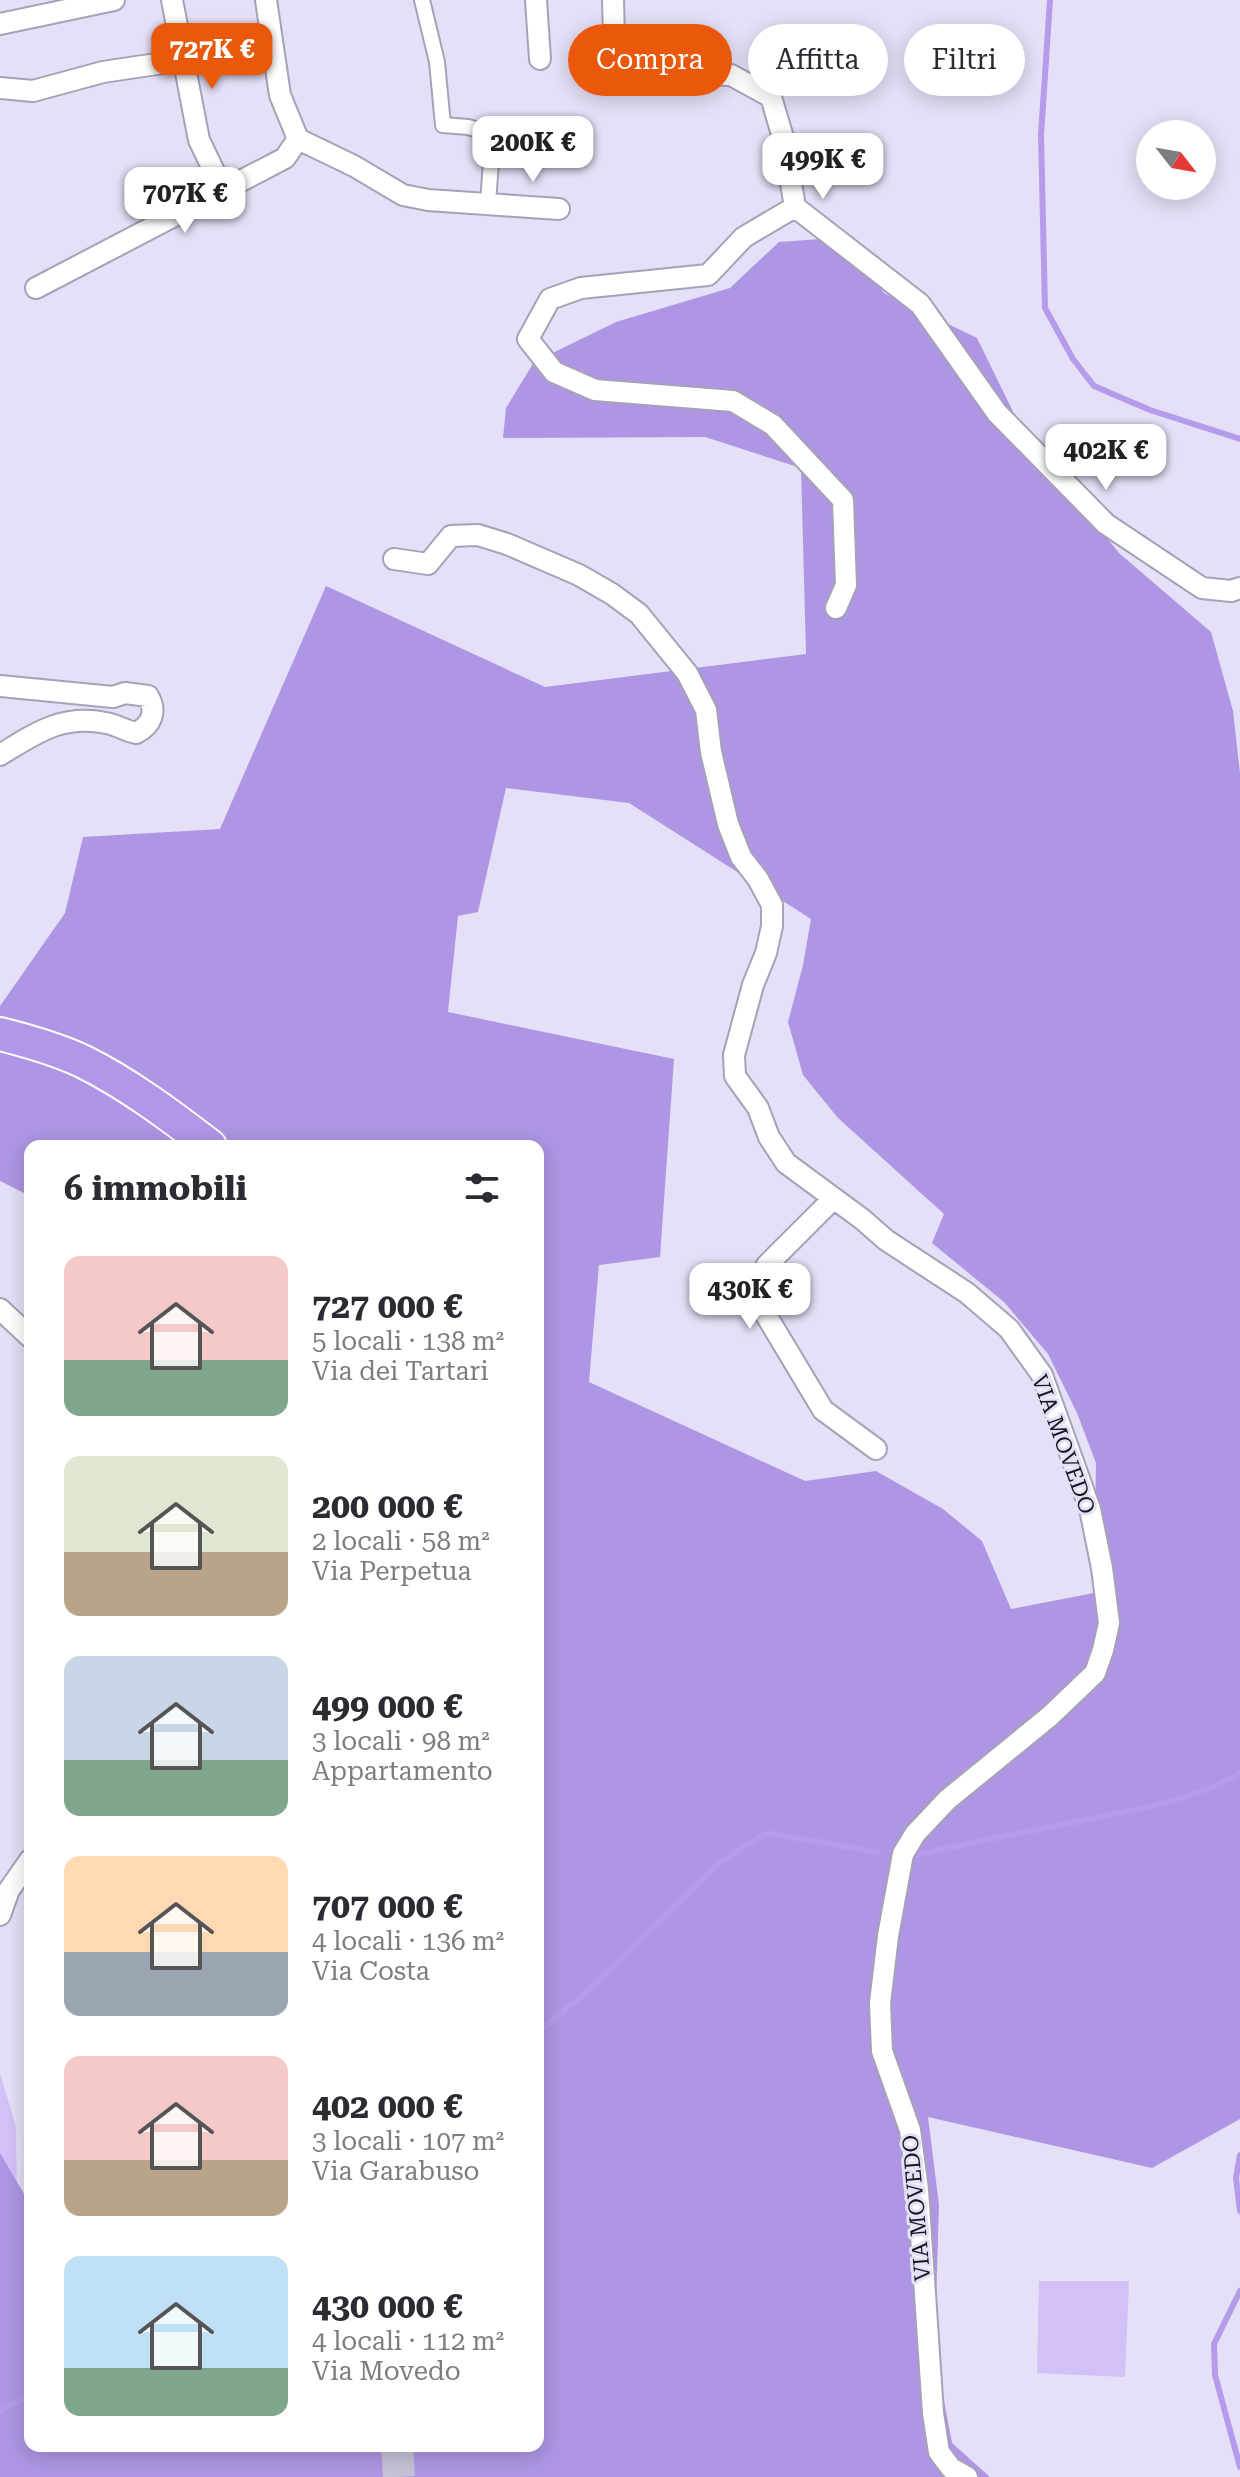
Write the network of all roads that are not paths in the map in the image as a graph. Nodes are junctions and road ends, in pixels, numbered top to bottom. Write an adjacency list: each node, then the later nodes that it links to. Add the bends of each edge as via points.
1 (114, 0): 7 (street)
2 (172, 0): 9 (street)
3 (266, 0): 11 (street, via 280,95)
4 (422, 0): 13 (street, via 437,62 443,125 493,134)
5 (536, 0): 8 (street)
6 (613, 0): 14 (street, via 614,37 642,73 731,75 771,97)
7 (0, 24)
8 (540, 59)
9 (183, 60): 10 (street, via 103,72 33,91); 12 (street, via 199,140)
10 (0, 88)
11 (298, 139): 12 (street, via 285,158); 13 (street, via 403,195)
12 (223, 190): 16 (street)
13 (488, 203): 15 (street)
14 (795, 207): 18 (street, via 920,304 997,413 1106,524 1202,588); 19 (street, via 744,237 708,275 581,288 550,299 528,339 554,372 595,390 733,401 773,425 843,500 846,585)
15 (559, 209)
16 (36, 288)
17 (394, 559): 24 (street, VIA MOVEDO, via 428,564 451,536 478,535 507,544 612,594 639,614 687,673 706,710 728,824 741,857 772,905 766,953 734,1055 735,1076 786,1163)
18 (1240, 588)
19 (836, 608)
20 (0, 686): 21 (street, via 113,697 138,693 153,704 153,717 136,733 110,723 76,720 44,728)
21 (0, 755)
22 (0, 1034): 23 (highway, via 83,1062)
23 (201, 1140)
24 (833, 1199): 27 (street, via 767,1265 759,1295 823,1410); 30 (street, VIA MOVEDO, via 992,1313 1042,1375 1090,1509 1109,1623 1095,1673 947,1800 915,1834 896,1879 880,2003 882,2051 910,2130 939,2452)
25 (0, 1309): 26 (street)
26 (24, 1331)
27 (876, 1449)
28 (24, 1869): 29 (street)
29 (0, 1915)
30 (967, 2477)

